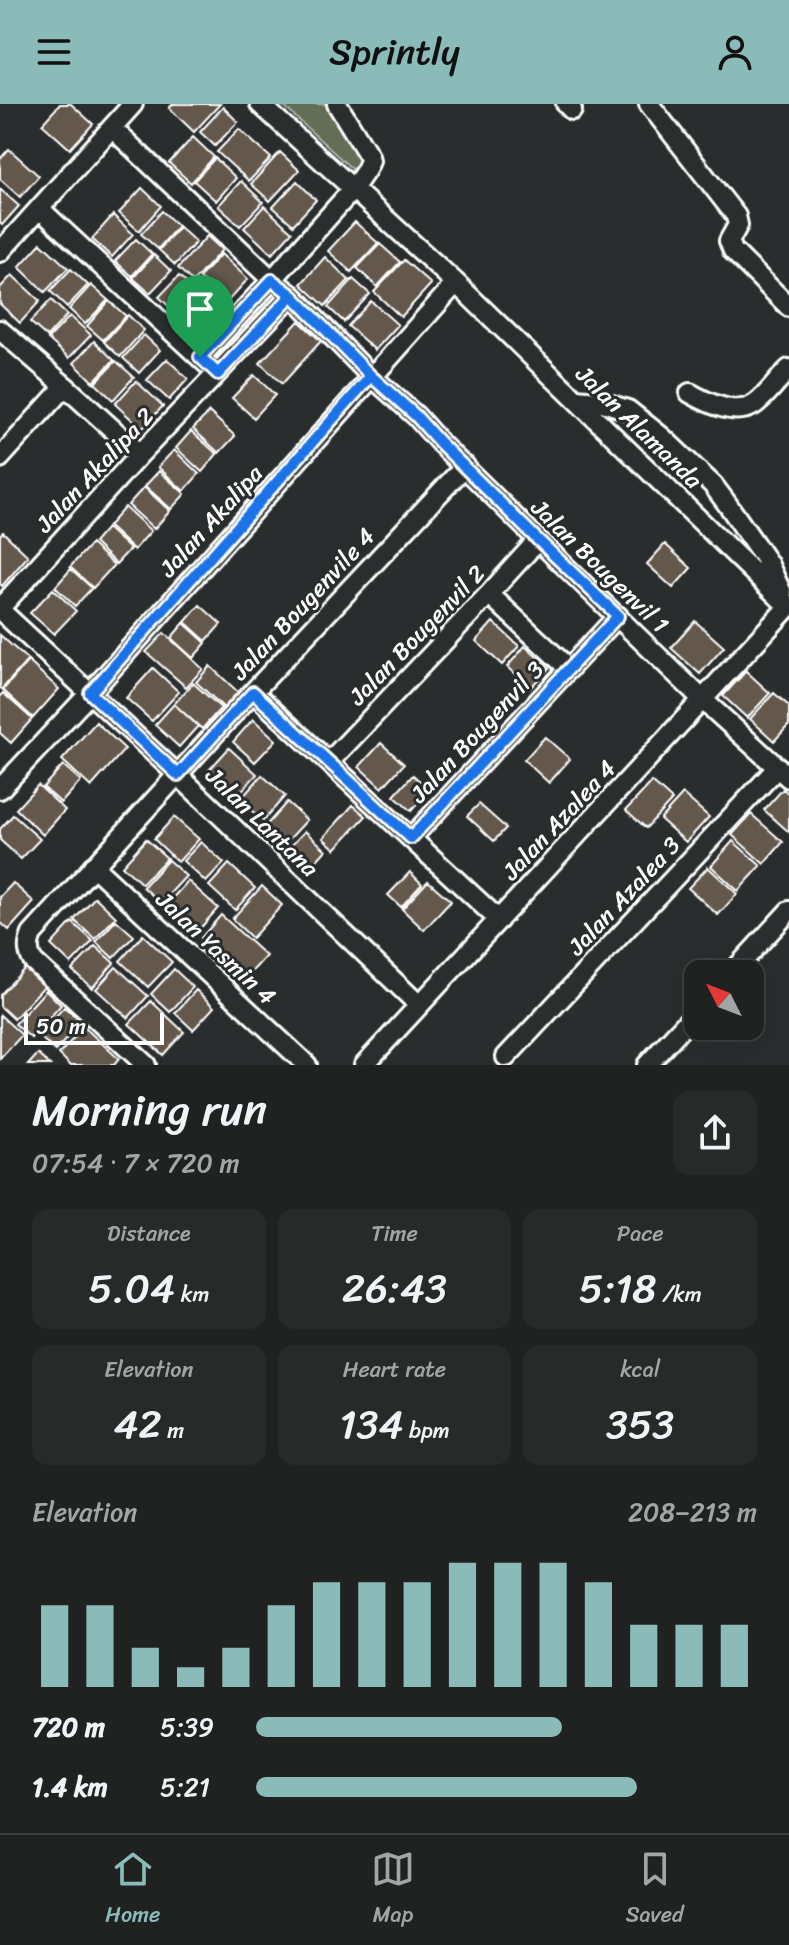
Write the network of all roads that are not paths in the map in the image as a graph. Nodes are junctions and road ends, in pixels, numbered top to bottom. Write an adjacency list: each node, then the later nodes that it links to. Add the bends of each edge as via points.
1 (133, 104): 5 (street)
2 (260, 104): 6 (street, Jalan Alamanda)
3 (337, 104): 6 (street, via 370,161)
4 (649, 104): 12 (street, via 736,216 738,225 729,241 733,251)
5 (112, 128): 7 (street); 9 (street, Jalan Bougenvil 1)
6 (353, 189): 9 (street); 10 (street, Jalan Alamanda)
7 (40, 209): 8 (street); 14 (street)
8 (0, 252)
9 (272, 280): 11 (street, Jalan Bougenvil 1); 14 (street)
10 (456, 283): 17 (street, Jalan Akalipa); 20 (street, Jalan Alamanda)
11 (292, 295): 16 (street, Jalan Akalipa 2); 17 (street, Jalan Bougenvil 1)
12 (789, 307)
13 (0, 330): 18 (street)
14 (200, 357): 16 (street)
15 (789, 369): 19 (street, via 755,404 742,410)
16 (218, 374): 21 (street, Jalan Akalipa 2)
17 (371, 376): 23 (street, Jalan Bougenvil 1); 31 (street, Jalan Akalipa)
18 (65, 386): 21 (street); 22 (street)
19 (690, 393)
20 (576, 399): 26 (street, Jalan Alamanda); 26 (street, via 628,410 713,485 768,563)
21 (140, 454): 27 (street, Jalan Akalipa 2)
22 (0, 458)
23 (465, 466): 24 (street, Jalan Bougenvil 1); 30 (street, Jalan Bougenvile 4)
24 (538, 540): 25 (street, Jalan Bougenvil 2); 28 (street, Jalan Bougenvil 1)
25 (489, 594): 29 (street, Jalan Bougenvil 3); 33 (street, Jalan Bougenvil 2)
26 (789, 607): 32 (street, Jalan Azalea 4)
27 (0, 609): 31 (street, Jalan Lantana)
28 (618, 616): 29 (street); 32 (street, Jalan Bougenvil 1)
29 (569, 669): 37 (street, Jalan Bougenvil 3)
30 (253, 692): 33 (street); 35 (street, Jalan Bougenvile 4)
31 (90, 693): 35 (street, Jalan Lantana); 36 (street, Jalan Akalipa)
32 (703, 700): 34 (street, Jalan Bougenvil 1); 40 (street, Jalan Azalea 4)
33 (329, 762): 37 (street)
34 (783, 772): 44 (street, Jalan Azalea 3)
35 (178, 775): 38 (street, Jalan Bougenvile 4); 42 (street, Jalan Lantana)
36 (0, 789)
37 (411, 838): 40 (street)
38 (93, 866): 45 (street, Jalan Bougenvile 4, via 32,934 29,953); 46 (street, Jalan Yasmin 4)
39 (789, 911): 41 (street)
40 (499, 920): 42 (street, Jalan Azalea 4)
41 (744, 960)
42 (419, 1005): 47 (street, Jalan Azalea 4)
43 (684, 1026): 48 (street)
44 (506, 1057)
45 (146, 1065)
46 (307, 1065)
47 (364, 1065)
48 (647, 1065)

